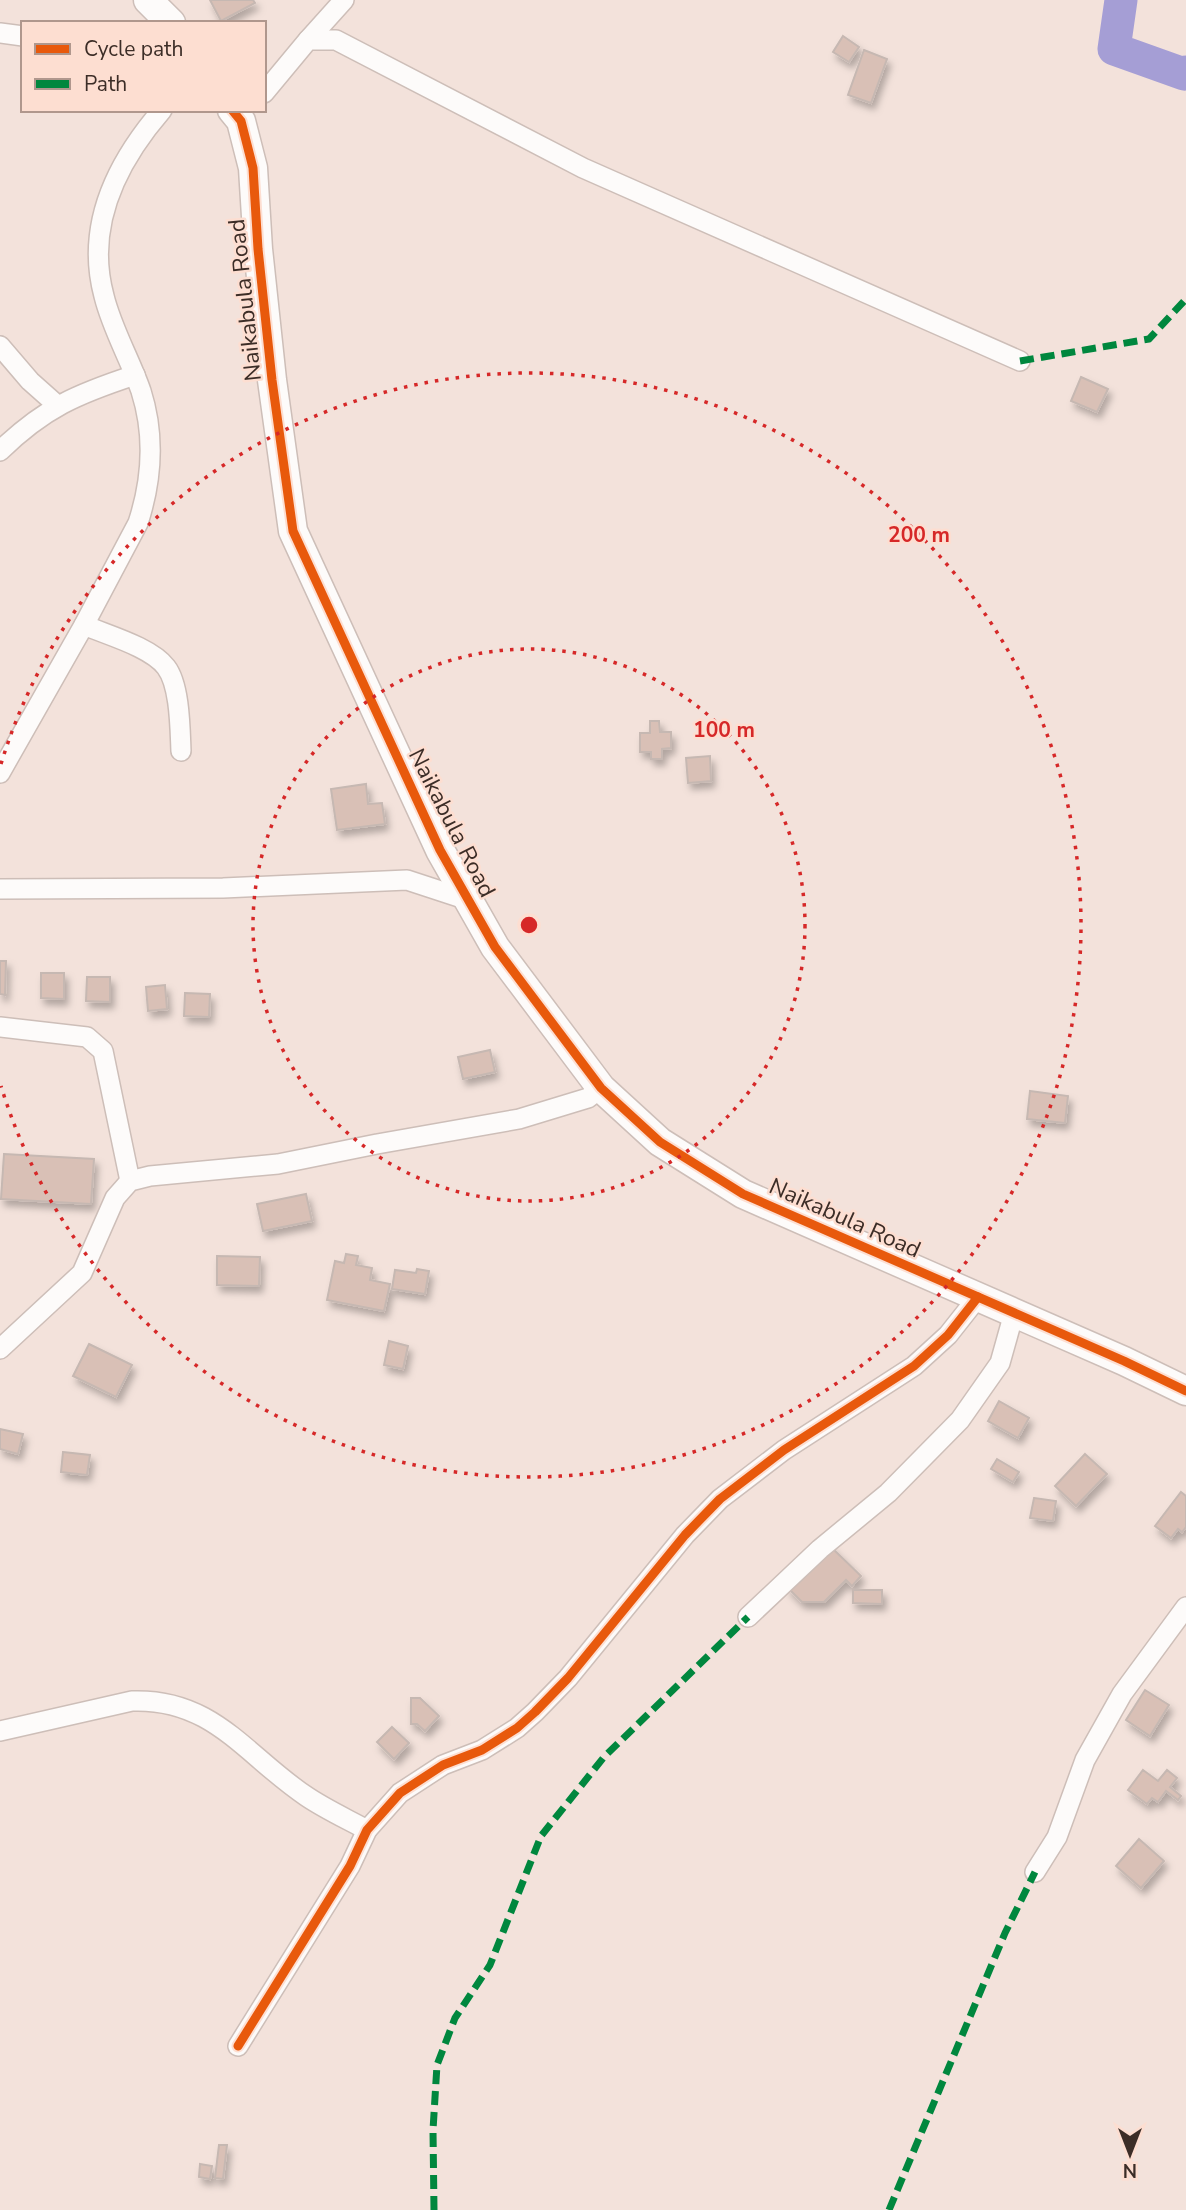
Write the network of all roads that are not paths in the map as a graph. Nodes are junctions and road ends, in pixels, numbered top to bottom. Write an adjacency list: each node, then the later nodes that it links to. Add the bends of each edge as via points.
1 (148, 0): 3 (street)
2 (344, 0): 6 (street)
3 (169, 21)
4 (0, 33): 5 (street)
5 (21, 36)
6 (308, 40): 7 (street); 11 (street, via 336,40 583,169)
7 (266, 91)
8 (161, 112): 12 (street, via 116,177 99,236 103,294)
9 (241, 114): 19 (street, Naikabula Road, via 253,168 268,340 293,531 440,850)
10 (0, 346): 13 (street)
11 (1020, 361)
12 (135, 375): 13 (street); 15 (street, via 149,424 147,492 138,523)
13 (57, 405): 14 (street)
14 (0, 452)
15 (84, 625): 16 (street, via 134,646 165,666 174,682); 17 (street)
16 (181, 751)
17 (0, 773)
18 (0, 889): 19 (street, via 223,888 407,880)
19 (468, 900): 21 (street, Naikabula Road, via 495,947)
20 (0, 1027): 22 (street, via 87,1037 103,1051)
21 (601, 1088): 22 (street, via 588,1098 519,1119 278,1164); 23 (street, Naikabula Road, via 660,1142 743,1195)
22 (131, 1181): 25 (street, via 115,1198 82,1273)
23 (978, 1297): 24 (street, Naikabula Road); 30 (street, via 914,1366 772,1458 720,1499 535,1712 482,1750 414,1782)
24 (1014, 1313): 26 (street, Naikabula Road); 28 (street, via 1000,1363 960,1420 888,1493)
25 (0, 1349)
26 (1186, 1391)
27 (1186, 1607): 31 (street, via 1122,1694 1084,1760 1057,1837)
28 (748, 1617)
29 (0, 1731): 30 (street, via 132,1701 182,1706 210,1720 306,1796)
30 (367, 1830): 32 (street, via 350,1866)
31 (1035, 1872)
32 (238, 2046)

